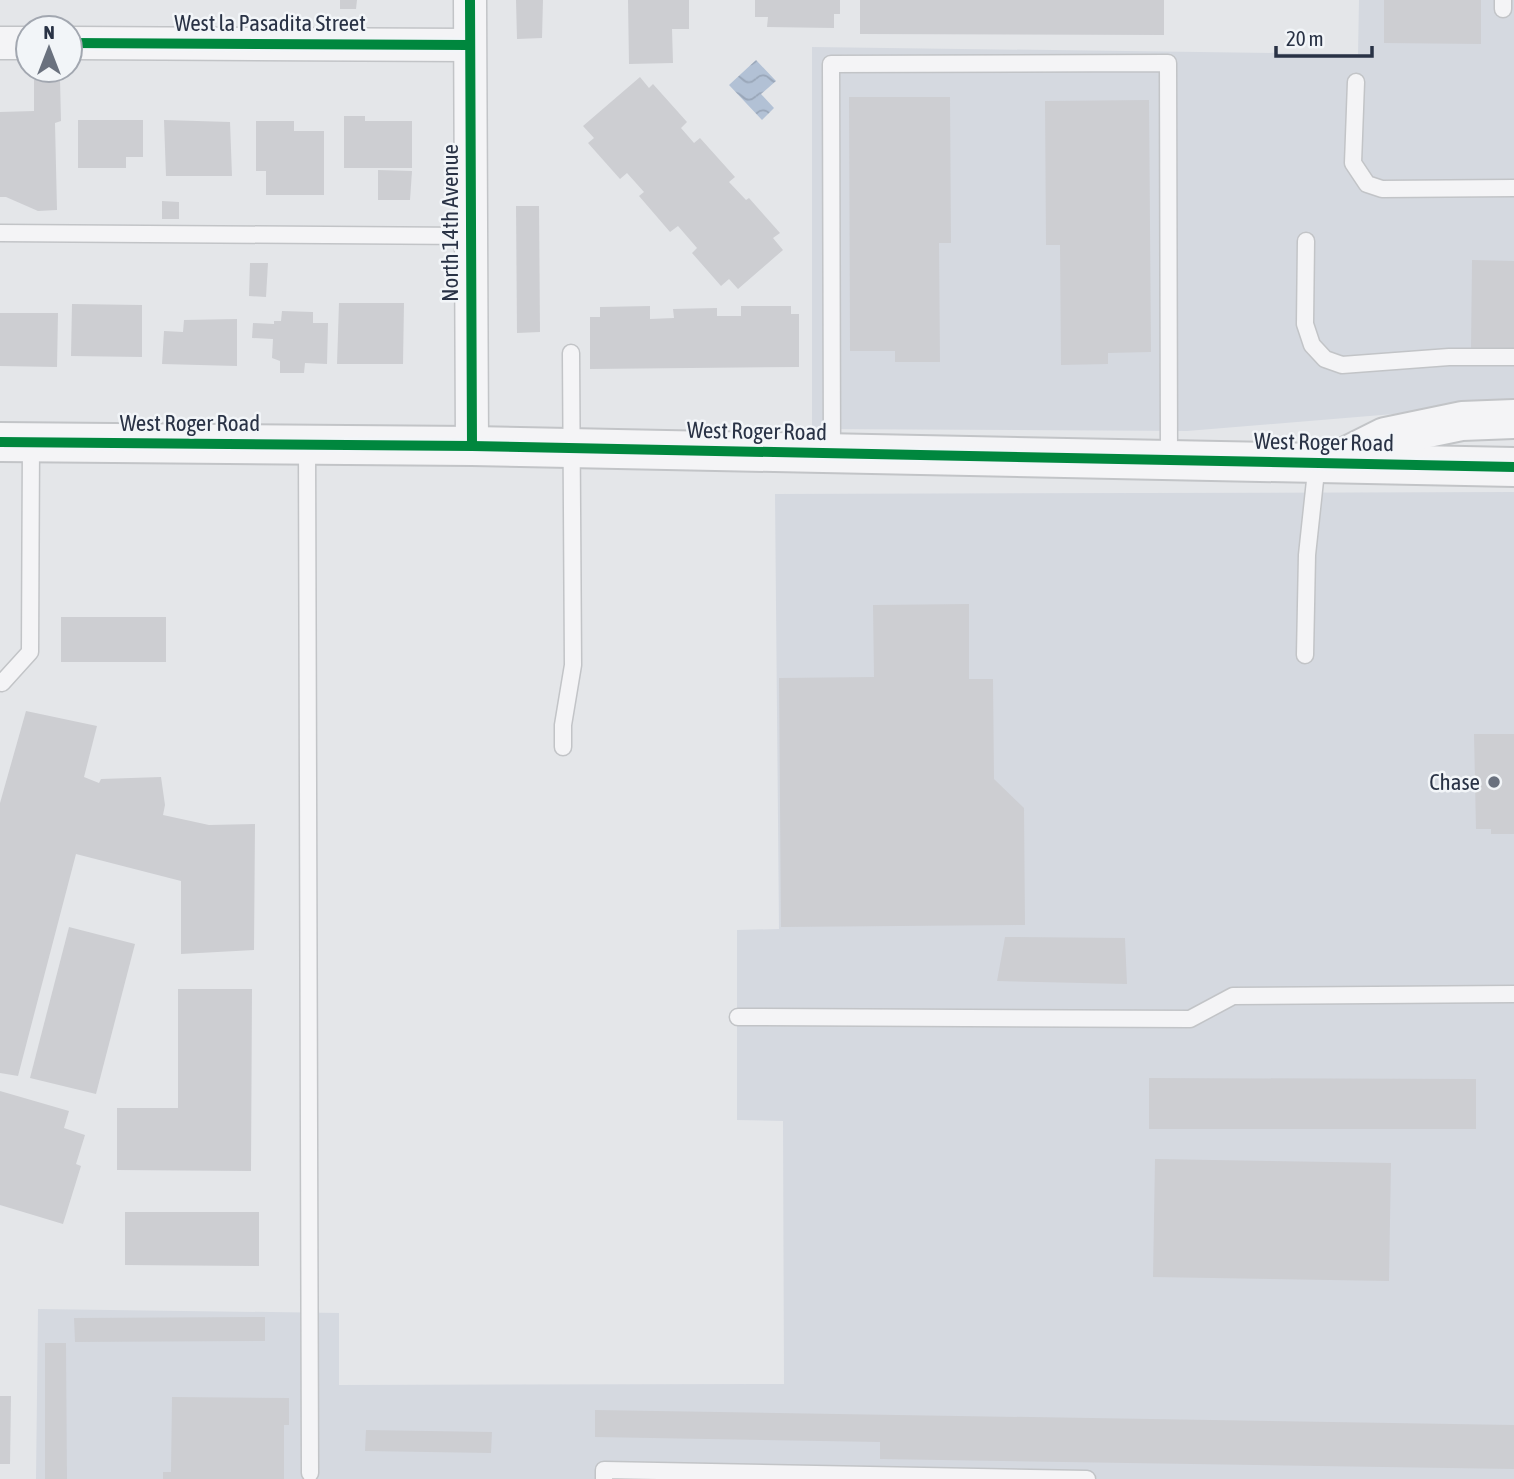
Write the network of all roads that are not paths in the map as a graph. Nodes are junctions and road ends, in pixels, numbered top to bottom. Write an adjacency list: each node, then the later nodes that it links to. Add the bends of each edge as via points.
1 (470, 0): 3 (street, North 14th Avenue)
2 (84, 43): 3 (street, West la Pasadita Street)
3 (469, 45): 7 (street, North 14th Avenue)
4 (1356, 82): 5 (lane, via 1353,163 1367,184 1382,189)
5 (1514, 188)
6 (0, 233): 7 (lane)
7 (471, 236): 14 (street, North 14th Avenue)
8 (1306, 241): 10 (lane, via 1305,324 1312,345 1325,359 1342,365 1449,357)
9 (571, 353): 15 (lane)
10 (1514, 358)
11 (1514, 419): 18 (street, West Roger Road, via 1462,421 1385,436)
12 (16, 442): 13 (street, West Roger Road); 21 (lane, via 30,652)
13 (307, 444): 14 (street, West Roger Road); 25 (lane)
14 (472, 446): 15 (street, West Roger Road)
15 (571, 448): 16 (street, West Roger Road); 22 (lane, via 573,665)
16 (832, 453): 17 (street, West Roger Road); 17 (lane, via 831,64 1168,63)
17 (1169, 460): 18 (street, West Roger Road)
18 (1326, 462): 19 (street, West Roger Road); 20 (lane, via 1307,555)
19 (1514, 467)
20 (1306, 655)
21 (2, 683)
22 (563, 747)
23 (1514, 994): 24 (lane, via 1233,996 1191,1019)
24 (738, 1017)
25 (310, 1473)
26 (665, 1475): 27 (lane); 30 (lane, via 604,1470)
27 (732, 1476): 28 (lane)
28 (790, 1476): 29 (lane)
29 (869, 1477): 31 (lane)
30 (604, 1479)
31 (1087, 1479)

